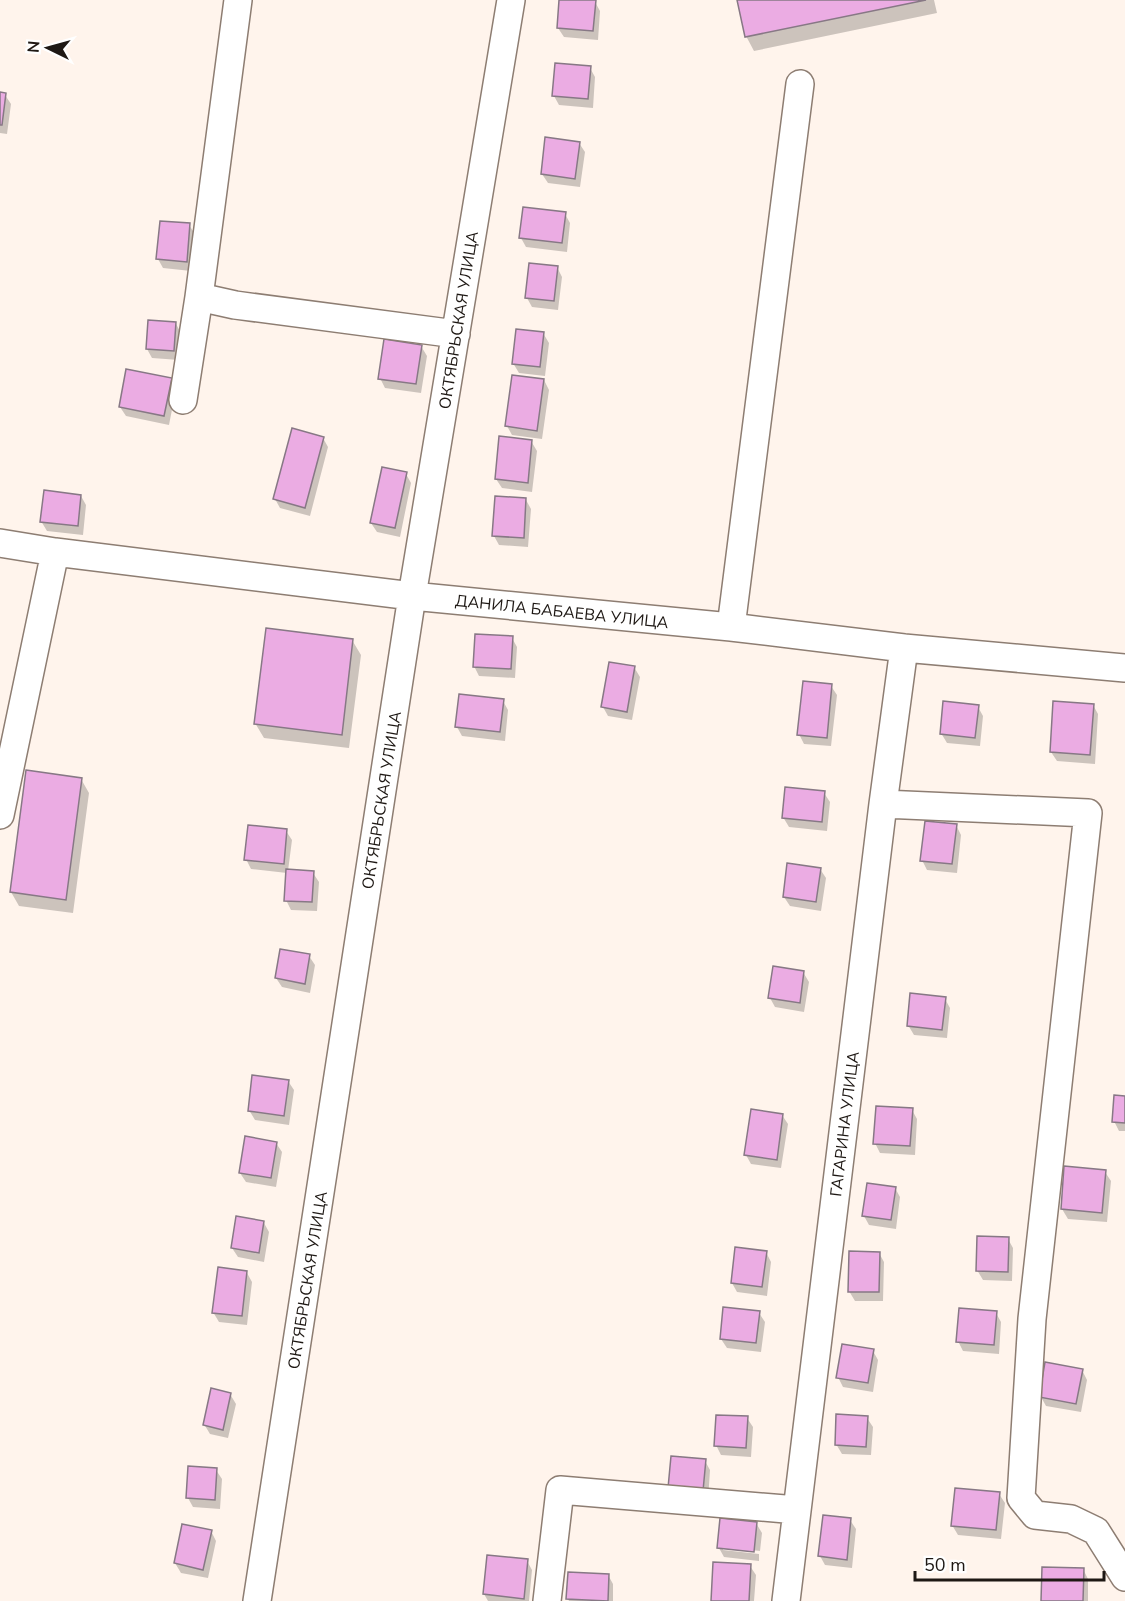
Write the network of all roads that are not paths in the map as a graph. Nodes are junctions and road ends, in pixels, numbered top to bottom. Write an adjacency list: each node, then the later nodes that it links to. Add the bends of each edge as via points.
1 (237, 0): 4 (street)
2 (511, 0): 5 (street, ОКТЯБРЬСКАЯ УЛИЦА)
3 (800, 84): 10 (street)
4 (198, 297): 5 (street); 6 (street)
5 (456, 334): 9 (street, ОКТЯБРЬСКАЯ УЛИЦА)
6 (183, 400)
7 (0, 543): 8 (street, ДАНИЛА БАБАЕВА УЛИЦА)
8 (55, 552): 9 (street, ДАНИЛА БАБАЕВА УЛИЦА); 14 (street)
9 (412, 596): 10 (street, ДАНИЛА БАБАЕВА УЛИЦА); 17 (street, ОКТЯБРЬСКАЯ УЛИЦА)
10 (731, 627): 11 (street, ДАНИЛА БАБАЕВА УЛИЦА)
11 (904, 648): 12 (street, ДАНИЛА БАБАЕВА УЛИЦА); 13 (street, ГАГАРИНА УЛИЦА)
12 (1125, 668)
13 (883, 804): 15 (street, ГАГАРИНА УЛИЦА); 16 (street, via 1088,813 1032,1318 1021,1498 1035,1515 1071,1519 1096,1531)
14 (0, 815)
15 (797, 1510): 18 (street, via 560,1490); 19 (street, ГАГАРИНА УЛИЦА)
16 (1125, 1577)
17 (257, 1601)
18 (548, 1601)
19 (786, 1601)

